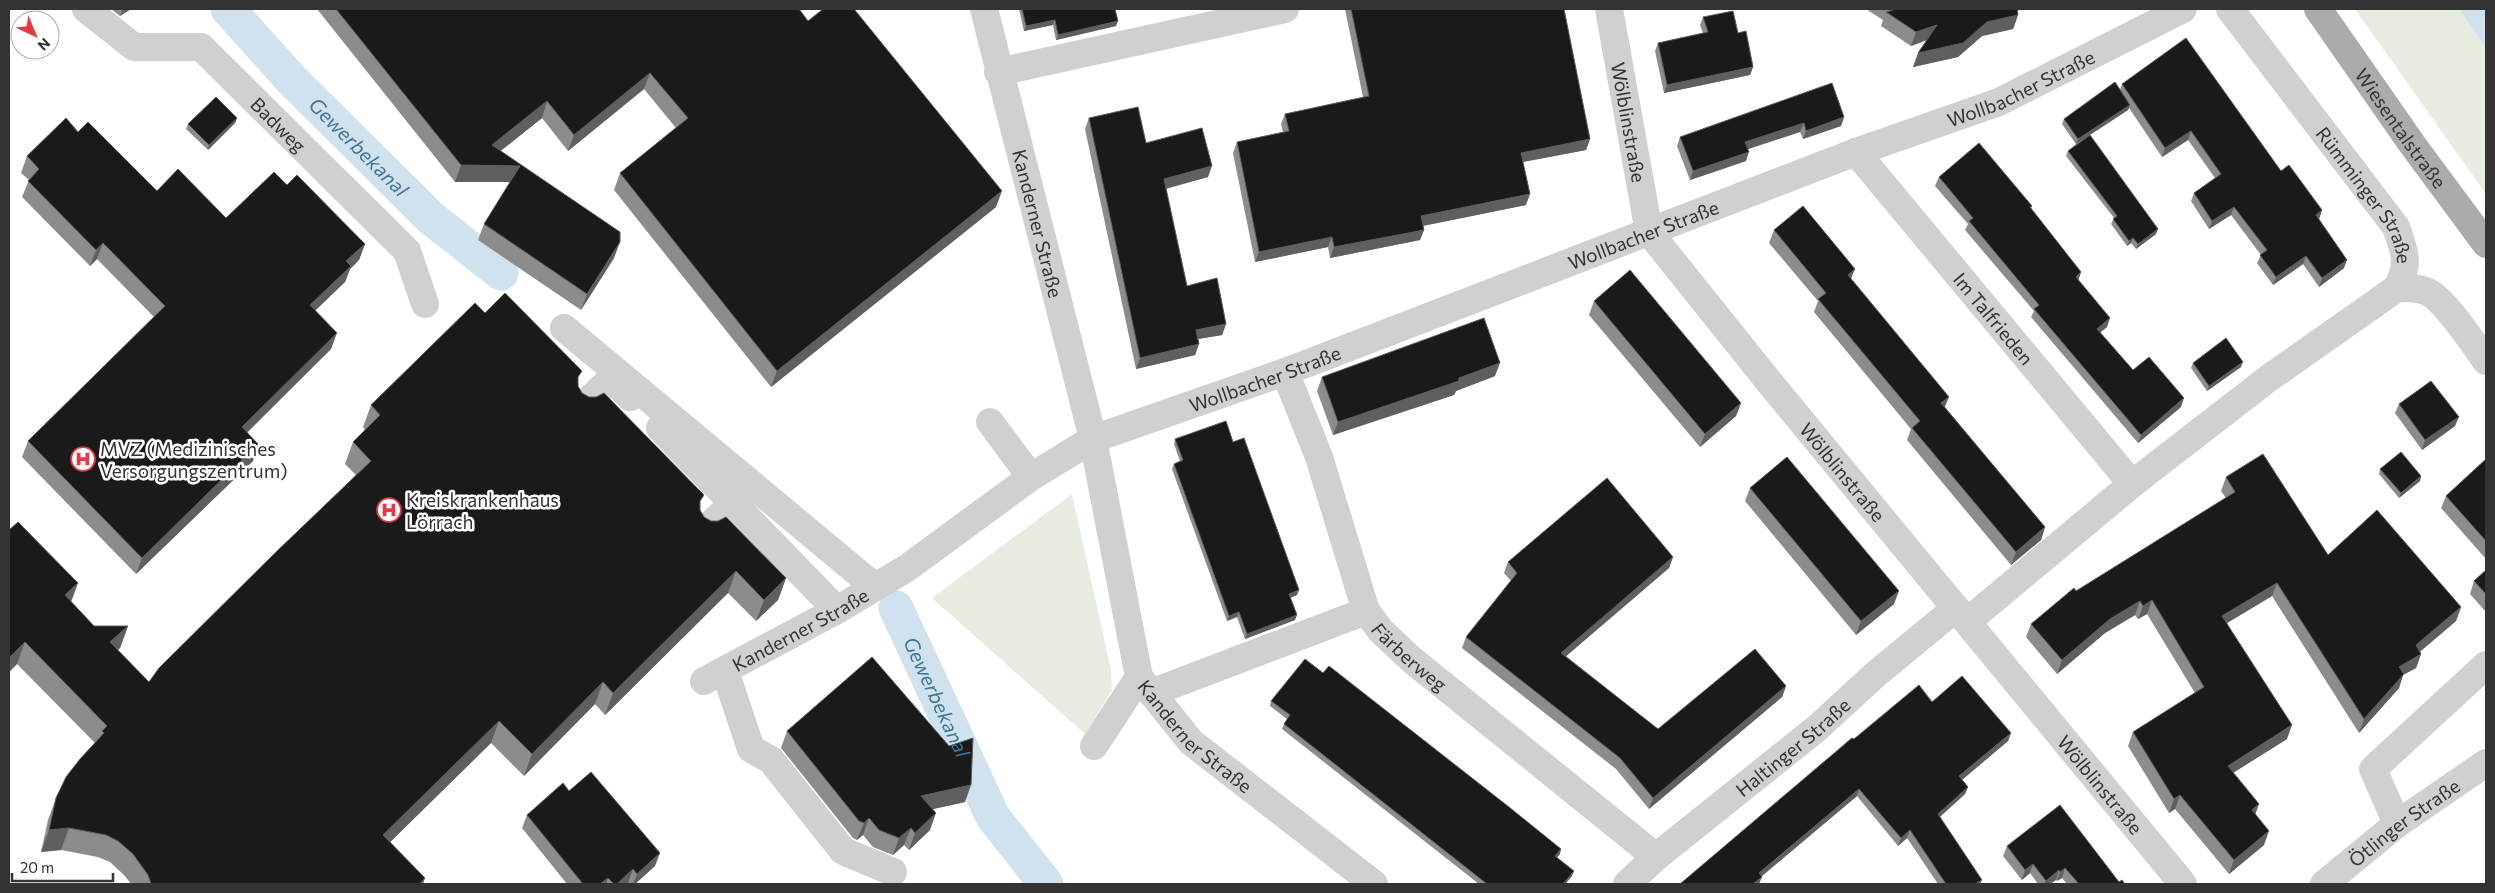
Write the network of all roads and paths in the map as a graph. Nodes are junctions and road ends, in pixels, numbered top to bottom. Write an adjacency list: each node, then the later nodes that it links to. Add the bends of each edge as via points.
1 (86, 9): 14 (street, Badweg, via 134,47 201,47 407,251)
2 (984, 9): 9 (street, Kanderner Straße)
3 (1285, 9): 8 (street)
4 (1609, 9): 11 (street, Wölblinstraße)
5 (2183, 9): 10 (street, Wollbacher Straße, via 1999,102)
6 (2230, 9): 13 (street, Rümminger Straße, via 2396,227 2405,255 2405,272)
7 (2318, 9): 12 (main road, Wiesentalstraße)
8 (1192, 19): 9 (street)
9 (998, 72): 20 (street, Kanderner Straße)
10 (1856, 152): 11 (street, Wollbacher Straße); 22 (street, Im Talfrieden)
11 (1649, 232): 17 (street, Wollbacher Straße); 28 (street, Wölblinstraße)
12 (2486, 244)
13 (2397, 288): 16 (street, Rümminger Straße, via 2414,288 2438,299); 22 (street, Haltinger Straße, via 2268,378)
14 (425, 304)
15 (564, 328): 25 (street)
16 (2486, 361)
17 (1285, 372): 20 (street, Wollbacher Straße); 27 (street, Färberweg, via 1319,457)
18 (585, 404): 23 (street, via 612,378)
19 (990, 422): 21 (street)
20 (1093, 439): 21 (street, Kanderner Straße); 30 (street, Kanderner Straße)
21 (1031, 477): 25 (street, Kanderner Straße, via 907,568)
22 (2132, 484): 28 (street, Haltinger Straße)
23 (733, 503): 24 (street); 26 (street)
24 (707, 528)
25 (875, 587): 26 (street, Kanderner Straße)
26 (837, 610): 35 (street, Kanderner Straße, via 714,676 751,749 770,760 843,851)
27 (1366, 611): 30 (street); 34 (street, Färberweg, via 1381,631 1406,654)
28 (1962, 614): 34 (street, Haltinger Straße, via 1876,674 1816,729); 38 (street, Wölblinstraße)
29 (2486, 665): 33 (street, via 2372,769)
30 (1145, 685): 31 (street); 36 (street, Kanderner Straße, via 1191,742)
31 (1094, 746)
32 (2486, 763): 33 (street, Ötlinger Straße)
33 (2397, 824): 39 (street, Ötlinger Straße)
34 (1656, 857): 37 (street, Haltinger Straße)
35 (893, 872)
36 (1374, 884)
37 (1627, 884)
38 (2183, 884)
39 (2324, 884)

